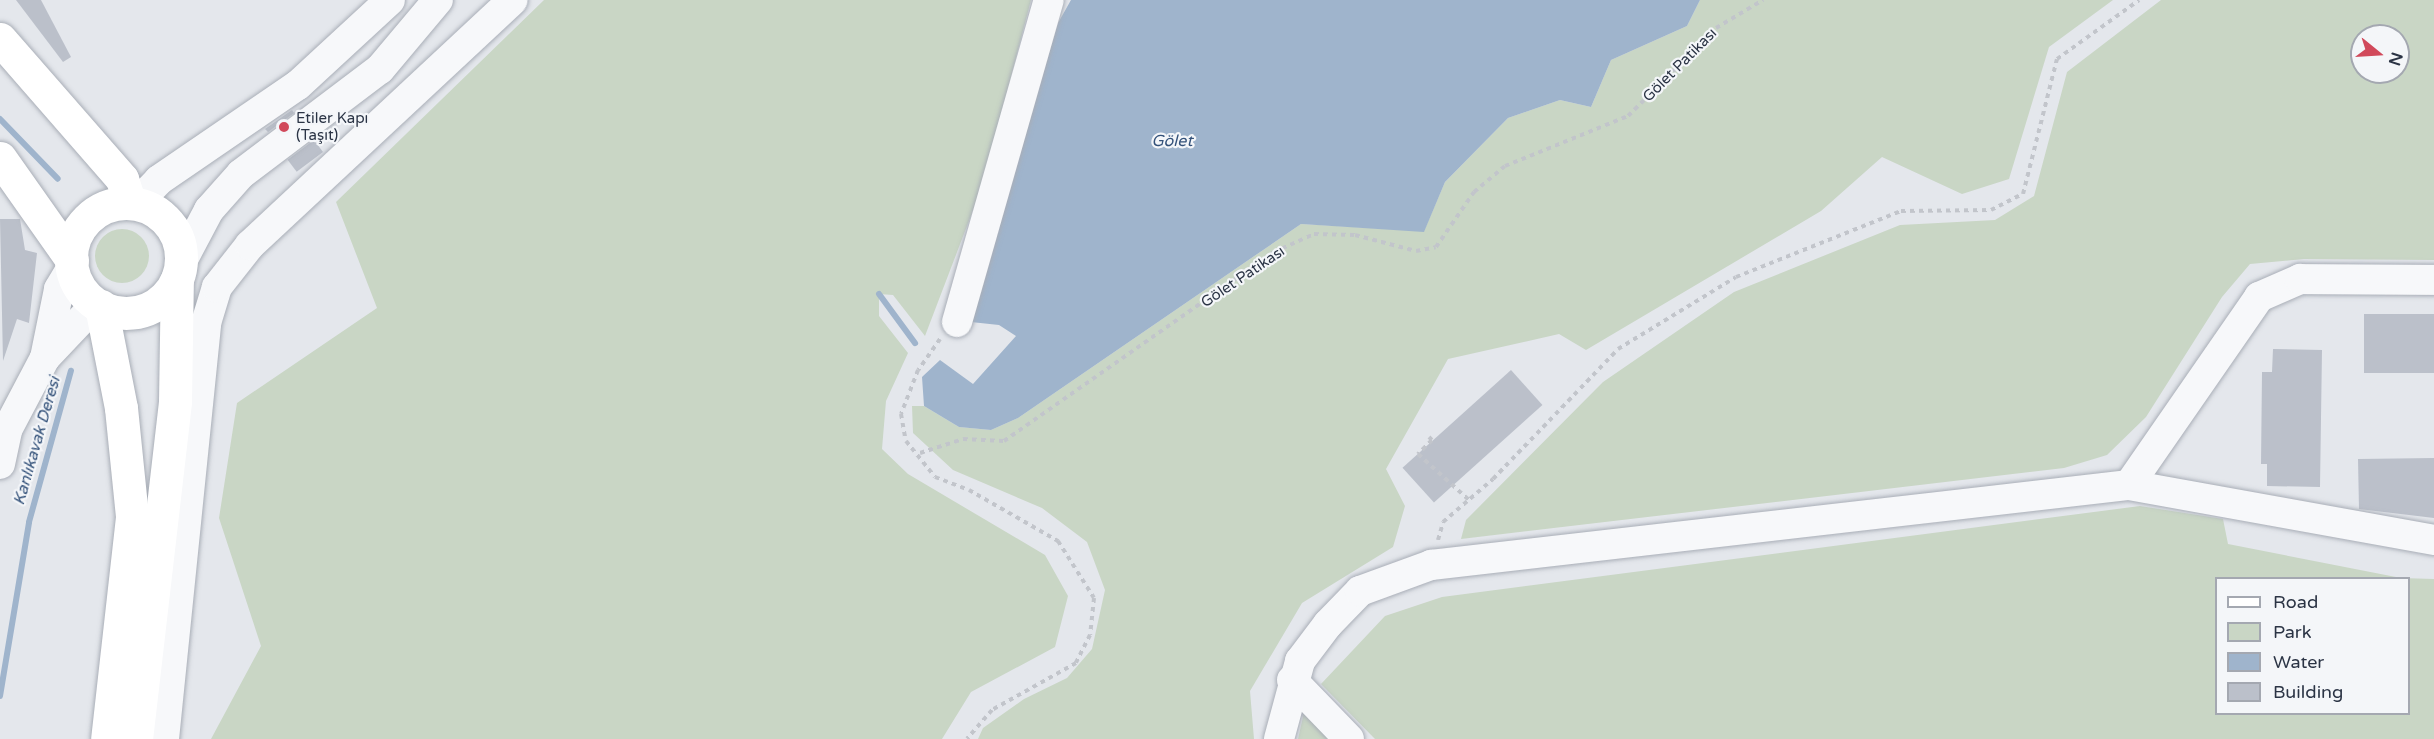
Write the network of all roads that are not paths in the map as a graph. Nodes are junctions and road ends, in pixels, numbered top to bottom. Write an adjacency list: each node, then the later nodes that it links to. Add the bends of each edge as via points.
1 (390, 0): 7 (street, via 298,85 159,180)
2 (438, 0): 9 (street, via 380,69 241,174 209,210)
3 (513, 0): 21 (street, via 250,245 217,287 206,322)
4 (1049, 0): 12 (street)
5 (0, 39): 7 (main road, via 122,179)
6 (0, 158): 8 (main road)
7 (133, 203): 8 (main road, via 93,214 77,234); 9 (main road, via 165,218 180,247)
8 (72, 263): 11 (main road); 13 (street, via 59,289)
9 (179, 271): 11 (main road, via 151,307 126,312); 20 (main road, via 175,401)
10 (2434, 280): 16 (street, via 2300,279 2259,297)
11 (99, 305): 13 (street); 19 (main road, via 121,408 132,517)
12 (957, 322)
13 (45, 358): 14 (street)
14 (3, 430): 15 (street)
15 (0, 464)
16 (2129, 485): 17 (street); 18 (street, via 1431,565 1360,591 1328,624)
17 (2434, 540)
18 (1292, 680): 22 (street); 23 (street)
19 (107, 739)
20 (136, 739)
21 (164, 739)
22 (1279, 739)
23 (1349, 739)

